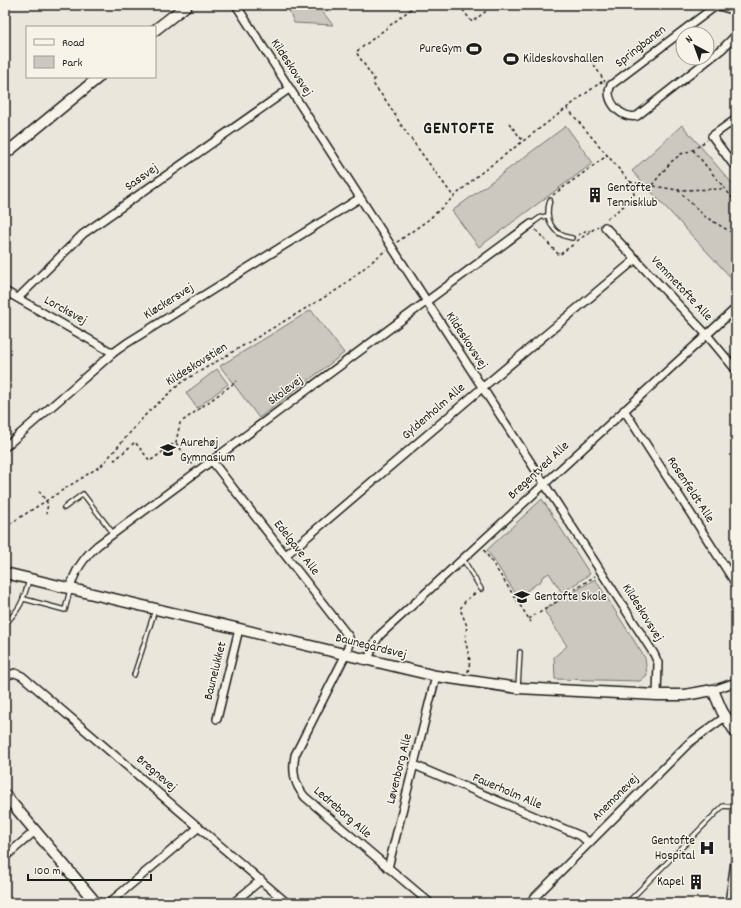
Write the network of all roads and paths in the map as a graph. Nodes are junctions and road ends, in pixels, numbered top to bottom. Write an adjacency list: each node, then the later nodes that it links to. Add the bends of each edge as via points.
1 (187, 5): 11 (street)
2 (236, 5): 16 (street, Kildeskovsvej)
3 (416, 5): 30 (path, via 356,52 374,79 374,85)
4 (459, 5): 5 (path, via 472,22)
5 (494, 5)
6 (652, 5): 8 (path)
7 (703, 5): 9 (lane)
8 (659, 8)
9 (713, 8): 10 (street, via 719,6); 15 (street, Springbanen)
10 (736, 11)
11 (156, 29)
12 (736, 35): 15 (street, Springbanen, via 722,50 637,116 625,115 611,101 608,96)
13 (591, 60): 15 (path)
14 (97, 78): 23 (street)
15 (608, 84): 17 (path, Kildeskovstien, via 601,82)
16 (289, 89): 31 (street, Kildeskovsvej); 43 (street, Sassvej, via 83,234)
17 (566, 108): 21 (path, Kildeskovstien); 24 (path)
18 (736, 119): 20 (street)
19 (509, 123): 21 (path)
20 (712, 136): 22 (path); 25 (street, via 732,163)
21 (523, 141): 30 (path, Kildeskovstien)
22 (693, 150): 27 (path, via 681,154 671,162); 28 (path)
23 (5, 154)
24 (608, 155): 26 (path); 32 (path)
25 (736, 160)
26 (630, 182): 27 (path); 36 (path, via 633,199 602,223)
27 (652, 185): 29 (path)
28 (723, 189): 29 (path); 33 (path)
29 (678, 190): 38 (path, via 704,216)
30 (453, 196): 40 (path, Kildeskovstien, via 428,220)
31 (360, 198): 40 (street, Kildeskovsvej); 47 (street, Kløckersvej)
32 (550, 200): 34 (lane)
33 (736, 202)
34 (547, 216): 35 (lane, via 540,217); 39 (lane, via 556,232)
35 (531, 224): 44 (street, Skolevej)
36 (606, 227): 41 (street, Vemmetofte Alle)
37 (591, 231): 39 (path, via 587,230)
38 (736, 235)
39 (572, 238)
40 (391, 247): 44 (street, Kildeskovsvej); 59 (path, Kildeskovstien, via 340,288 182,382 148,412 111,456 92,472)
41 (636, 259): 46 (street, Vemmetofte Alle); 50 (street, Gyldenholm Alle)
42 (5, 291): 43 (street, Lorcksvej)
43 (18, 298): 47 (street, Lorcksvej)
44 (426, 301): 50 (street, Kildeskovsvej); 55 (street, Skolevej)
45 (736, 308): 46 (street, Bregentved Alle)
46 (707, 335): 48 (street, Vemmetofte Alle); 51 (street, Bregentved Alle)
47 (113, 352): 53 (street, Kløckersvej)
48 (736, 370)
49 (237, 381): 52 (path, via 180,423)
50 (482, 388): 57 (street, Kildeskovsvej); 65 (street, Gyldenholm Alle)
51 (624, 410): 57 (street, Bregentved Alle); 70 (street, Rosenfeldt Alle)
52 (176, 442): 54 (path, via 150,461 135,442); 56 (path)
53 (5, 447)
54 (114, 459)
55 (212, 461): 56 (street, Skolevej); 65 (street, Edelgave Alle)
56 (197, 472): 63 (street, Skolevej)
57 (544, 483): 64 (street, Bregentved Alle); 67 (street, Kildeskovsvej)
58 (39, 491): 59 (path)
59 (47, 501): 61 (path); 62 (path, Kildeskovstien)
60 (64, 508): 63 (lane, via 83,494)
61 (46, 514)
62 (5, 527)
63 (113, 533): 71 (street, Skolevej, via 87,556 73,577)
64 (480, 543): 66 (street, Bregentved Alle); 77 (path)
65 (286, 555): 82 (street, Edelgave Alle, via 346,631 349,644)
66 (463, 559): 72 (lane); 83 (street, Bregentved Alle, via 380,635)
67 (602, 571): 75 (path); 91 (street, Kildeskovsvej, via 658,663)
68 (5, 573): 69 (street, Baunegårdsvej)
69 (29, 579): 71 (street, Baunegårdsvej); 73 (lane)
70 (736, 584)
71 (70, 589): 73 (lane, via 65,610); 74 (street, Baunegårdsvej)
72 (481, 589): 87 (path, via 466,600 460,609 468,626 464,639 470,661)
73 (24, 599): 79 (lane, via 18,612)
74 (155, 609): 80 (street, Baunegårdsvej); 85 (lane)
75 (539, 613)
76 (535, 615): 77 (path)
77 (529, 619): 78 (path)
78 (531, 622)
79 (5, 624)
80 (239, 629): 82 (street, Baunegårdsvej); 93 (street, Baunelukket)
81 (520, 652): 89 (lane)
82 (346, 654): 83 (street, Baunegårdsvej); 103 (street, Ledreborg Alle, via 295,755 294,778 298,789 305,797)
83 (368, 660): 86 (street, Baunegårdsvej)
84 (5, 674): 98 (street, Bregnevej, via 22,676)
85 (134, 675)
86 (436, 676): 87 (street, Baunegårdsvej); 95 (street, Løvenborg Alle)
87 (464, 681): 89 (street, Baunegårdsvej)
88 (736, 682): 90 (street, Baunegårdsvej)
89 (518, 688): 91 (street, Baunegårdsvej)
90 (713, 690): 91 (street, Baunegårdsvej, via 685,695); 92 (street)
91 (657, 695)
92 (725, 717): 94 (street); 100 (street, Anemonevej, via 689,742)
93 (217, 719)
94 (736, 733)
95 (414, 765): 100 (street, Fauerholm Alle, via 581,836); 103 (street, Løvenborg Alle)
96 (5, 795): 99 (street)
97 (736, 807): 112 (lane, via 723,806)
98 (199, 827): 104 (street, Bregnevej); 107 (street)
99 (36, 831): 102 (street); 106 (street)
100 (589, 843): 111 (street, Anemonevej)
101 (736, 855): 114 (street)
102 (5, 857)
103 (388, 868): 110 (street, Ledreborg Alle)
104 (261, 880): 108 (street); 109 (street, Bregnevej)
105 (639, 898): 113 (path)
106 (96, 903)
107 (110, 903)
108 (233, 903)
109 (287, 903)
110 (430, 903)
111 (529, 903)
112 (627, 903)
113 (644, 903)
114 (728, 903)

